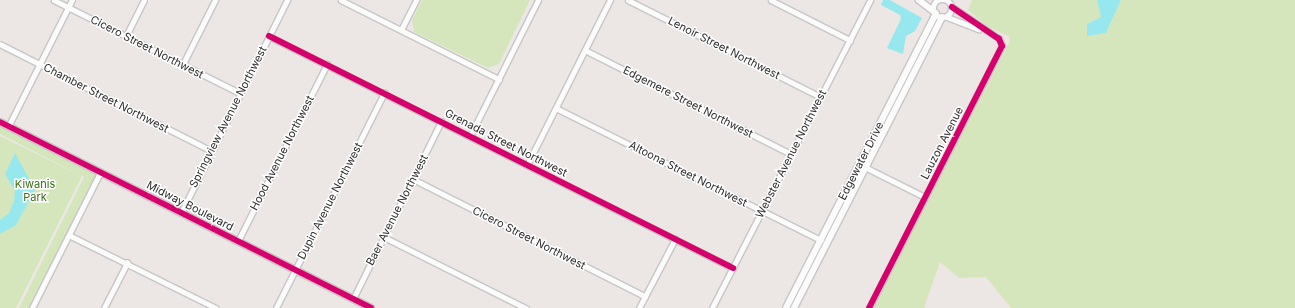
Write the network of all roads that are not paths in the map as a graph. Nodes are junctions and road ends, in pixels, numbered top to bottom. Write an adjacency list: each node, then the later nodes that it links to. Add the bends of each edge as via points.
1 (54, 0): 16 (street, Cicero Street Northwest)
2 (72, 0): 16 (street)
3 (144, 0): 21 (street)
4 (215, 0): 27 (street)
5 (287, 0): 22 (street, Springview Avenue Northwest)
6 (341, 0): 19 (street)
7 (416, 0): 19 (street)
8 (538, 0): 29 (street)
9 (610, 0): 25 (street)
10 (628, 0): 32 (street, Lenoir Street Northwest)
11 (771, 0): 23 (street)
12 (870, 0): 23 (street, Webster Avenue Northwest)
13 (919, 0): 17 (street)
14 (942, 0): 15 (street); 17 (street, Edgewater Drive, via 936,5)
15 (951, 4): 18 (street, Edgewater Drive); 20 (street, Lauzon Avenue)
16 (68, 7): 21 (street, Cicero Street Northwest); 26 (street)
17 (935, 13): 18 (street); 50 (street, Edgewater Drive)
18 (945, 18): 20 (street, Lauzon Avenue); 41 (street, Edgewater Drive)
19 (401, 30): 29 (street)
20 (988, 33): 44 (street, Lauzon Avenue, via 1002,41 1000,52)
21 (126, 36): 27 (street, Cicero Street Northwest)
22 (269, 36): 28 (street, Grenada Street Northwest); 30 (street, Springview Avenue Northwest)
23 (850, 40): 32 (street, Webster Avenue Northwest)
24 (0, 44): 26 (street, Chamber Street Northwest)
25 (585, 50): 33 (street); 39 (street, Edgemere Street Northwest)
26 (40, 64): 36 (street); 38 (street, Chamber Street Northwest)
27 (183, 64): 30 (street, Cicero Street Northwest)
28 (326, 64): 31 (street, Grenada Street Northwest); 51 (street, Hood Avenue Northwest)
29 (499, 79): 37 (street)
30 (240, 93): 38 (street, Springview Avenue Northwest)
31 (384, 93): 35 (street, Grenada Street Northwest); 54 (street, Dupin Avenue Northwest)
32 (821, 97): 39 (street, Webster Avenue Northwest)
33 (556, 108): 40 (street); 45 (street, Altoona Street Northwest)
34 (0, 122): 36 (street, Midway Boulevard)
35 (441, 122): 37 (street, Grenada Street Northwest); 43 (street, Baer Avenue Northwest)
36 (8, 127): 42 (street, Midway Boulevard)
37 (470, 136): 40 (street, Grenada Street Northwest)
38 (212, 150): 46 (street, Springview Avenue Northwest)
39 (792, 154): 45 (street, Webster Avenue Northwest)
40 (527, 165): 49 (street, Grenada Street Northwest)
41 (867, 168): 44 (street); 66 (street, Edgewater Drive)
42 (100, 172): 46 (street, Midway Boulevard); 47 (street)
43 (412, 179): 48 (street, Baer Avenue Northwest); 55 (street, Cicero Street Northwest)
44 (925, 197): 67 (street, Lauzon Avenue)
45 (762, 211): 50 (street, Altoona Street Northwest); 53 (street, Webster Avenue Northwest)
46 (181, 213): 51 (street, Midway Boulevard)
47 (69, 235): 52 (street); 57 (street)
48 (384, 237): 56 (street, Baer Avenue Northwest); 62 (street)
49 (676, 239): 53 (street, Grenada Street Northwest); 55 (street)
50 (821, 240): 65 (street, Edgewater Drive)
51 (238, 242): 54 (street, Midway Boulevard)
52 (126, 264): 58 (street); 59 (street)
53 (733, 268): 64 (street, Webster Avenue Northwest)
54 (295, 270): 56 (street, Midway Boulevard); 60 (street, Dupin Avenue Northwest)
55 (645, 296): 63 (street)
56 (353, 299): 61 (street, Midway Boulevard)
57 (32, 308)
58 (104, 308)
59 (216, 308)
60 (276, 308)
61 (371, 308)
62 (526, 308)
63 (639, 308)
64 (712, 308)
65 (786, 308)
66 (794, 308)
67 (869, 308)

